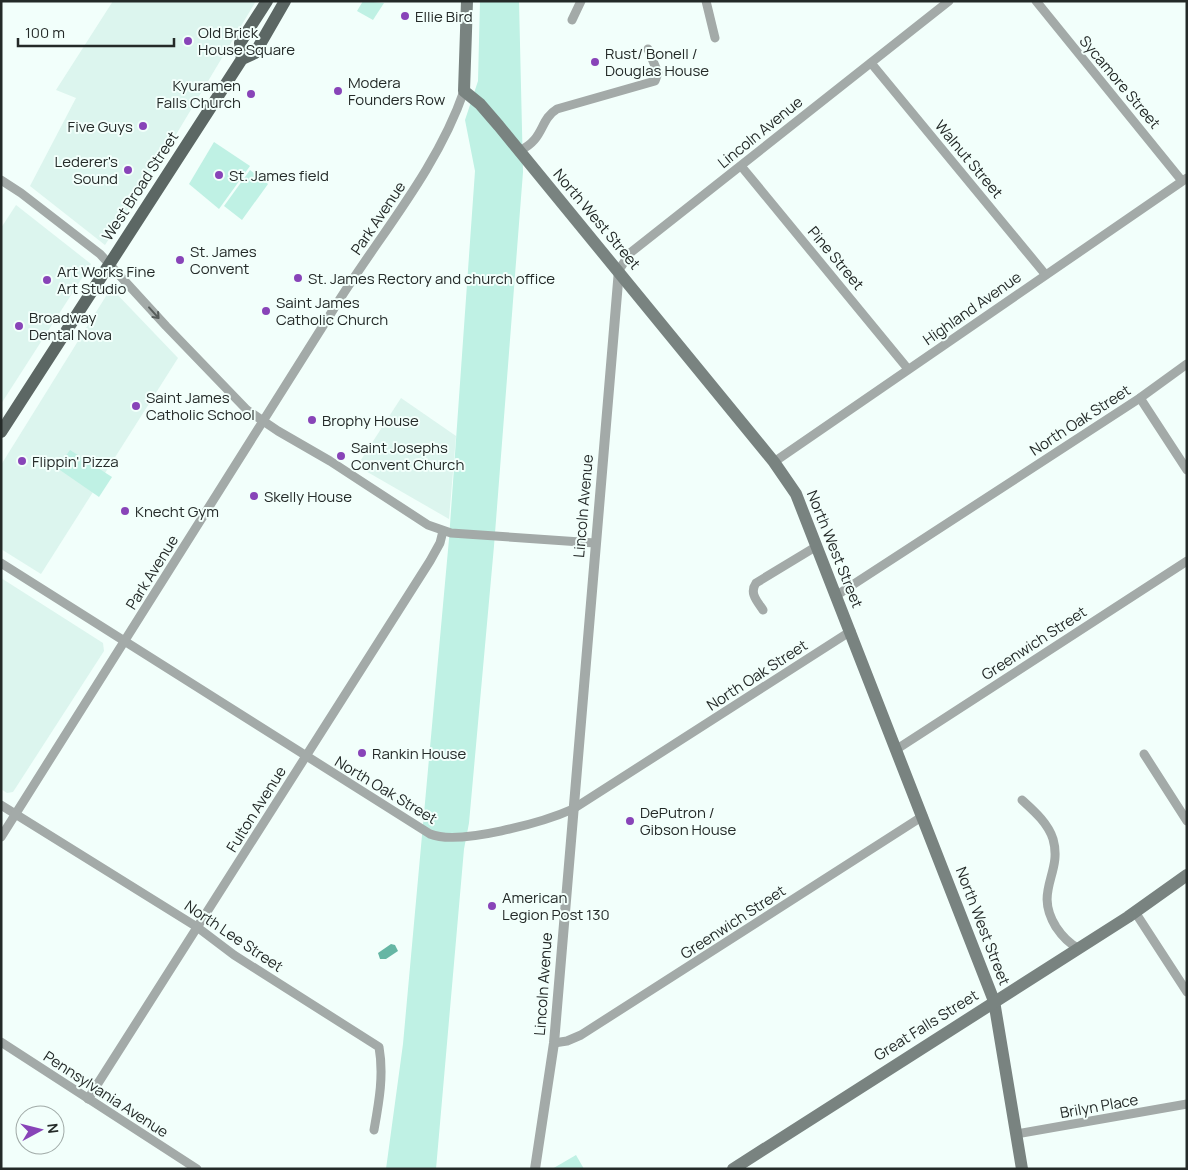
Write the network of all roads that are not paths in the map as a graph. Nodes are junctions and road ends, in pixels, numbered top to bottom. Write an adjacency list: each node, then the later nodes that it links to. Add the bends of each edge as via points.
1 (267, 1): 11 (main road, West Broad Street, via 240,43)
2 (285, 1): 11 (main road, West Broad Street, via 255,53)
3 (467, 1): 13 (main road)
4 (581, 1): 8 (street)
5 (706, 1): 9 (street)
6 (949, 1): 12 (street, Lincoln Avenue)
7 (1036, 1): 17 (street, Sycamore Street)
8 (572, 20)
9 (715, 38)
10 (648, 49): 14 (street, via 658,73 656,81 557,109 534,143)
11 (242, 58): 18 (main road, West Broad Street)
12 (871, 63): 15 (street, Lincoln Avenue); 20 (street, Walnut Street)
13 (464, 91): 14 (main road, North West Street, via 480,104); 24 (street, Park Avenue, via 451,126 421,177 335,306)
14 (519, 151): 19 (main road, North West Street)
15 (741, 166): 19 (street, Lincoln Avenue, via 630,253); 22 (street, Pine Street)
16 (1, 180): 18 (street)
17 (1184, 180): 20 (street, Highland Avenue)
18 (109, 264): 24 (street, one-way to 24, via 247,410); 25 (main road, West Broad Street)
19 (619, 270): 26 (main road, North West Street); 29 (street, Lincoln Avenue)
20 (1044, 274): 22 (street, Highland Avenue)
21 (1187, 364): 23 (street, North Oak Street)
22 (908, 369): 26 (street, Highland Avenue)
23 (1140, 398): 27 (street); 33 (street, North Oak Street)
24 (264, 422): 28 (street); 36 (street, Park Avenue)
25 (1, 432)
26 (774, 462): 30 (main road, North West Street, via 796,494)
27 (1187, 470)
28 (443, 532): 29 (street); 39 (street, Fulton Avenue, via 430,561)
29 (594, 543): 42 (street, Lincoln Avenue)
30 (817, 546): 33 (main road, North West Street); 34 (street, via 756,583 754,596)
31 (1187, 561): 37 (street, Greenwich Street)
32 (1, 562): 36 (street, North Oak Street)
33 (837, 595): 35 (main road, North West Street)
34 (763, 610)
35 (851, 631): 37 (main road, North West Street); 42 (street, North Oak Street)
36 (125, 641): 39 (street, North Oak Street); 43 (street, Park Avenue)
37 (897, 749): 44 (main road, North West Street)
38 (1144, 754): 45 (street)
39 (305, 756): 42 (street, North Oak Street, via 439,838 459,838 543,821); 49 (street, Fulton Avenue)
40 (1022, 800): 50 (street, via 1048,828 1053,840 1055,860 1046,895 1048,913 1063,938)
41 (1, 805): 43 (street, North Lee Street)
42 (573, 809): 54 (street, Lincoln Avenue)
43 (17, 813): 46 (street, Park Avenue); 49 (street, North Lee Street)
44 (923, 816): 52 (main road, North West Street); 54 (street, Greenwich Street, via 581,1035)
45 (1187, 821)
46 (1, 837)
47 (1187, 875): 48 (main road, Great Falls Street)
48 (1135, 912): 50 (main road, Great Falls Street); 51 (street)
49 (197, 927): 55 (street, Fulton Avenue); 57 (street, North Lee Street, via 234,955 379,1047 381,1093)
50 (1078, 948): 52 (main road, Great Falls Street)
51 (1187, 992)
52 (994, 1001): 58 (main road, North West Street); 61 (main road, Great Falls Street)
53 (1, 1042): 55 (street, Pennsylvania Avenue)
54 (554, 1043): 60 (street, Lincoln Avenue)
55 (88, 1099): 59 (street, Pennsylvania Avenue)
56 (1187, 1104): 58 (street, Brilyn Place)
57 (374, 1130)
58 (1016, 1134): 62 (main road, North West Street)
59 (197, 1169)
60 (535, 1169)
61 (733, 1169)
62 (1022, 1169)

